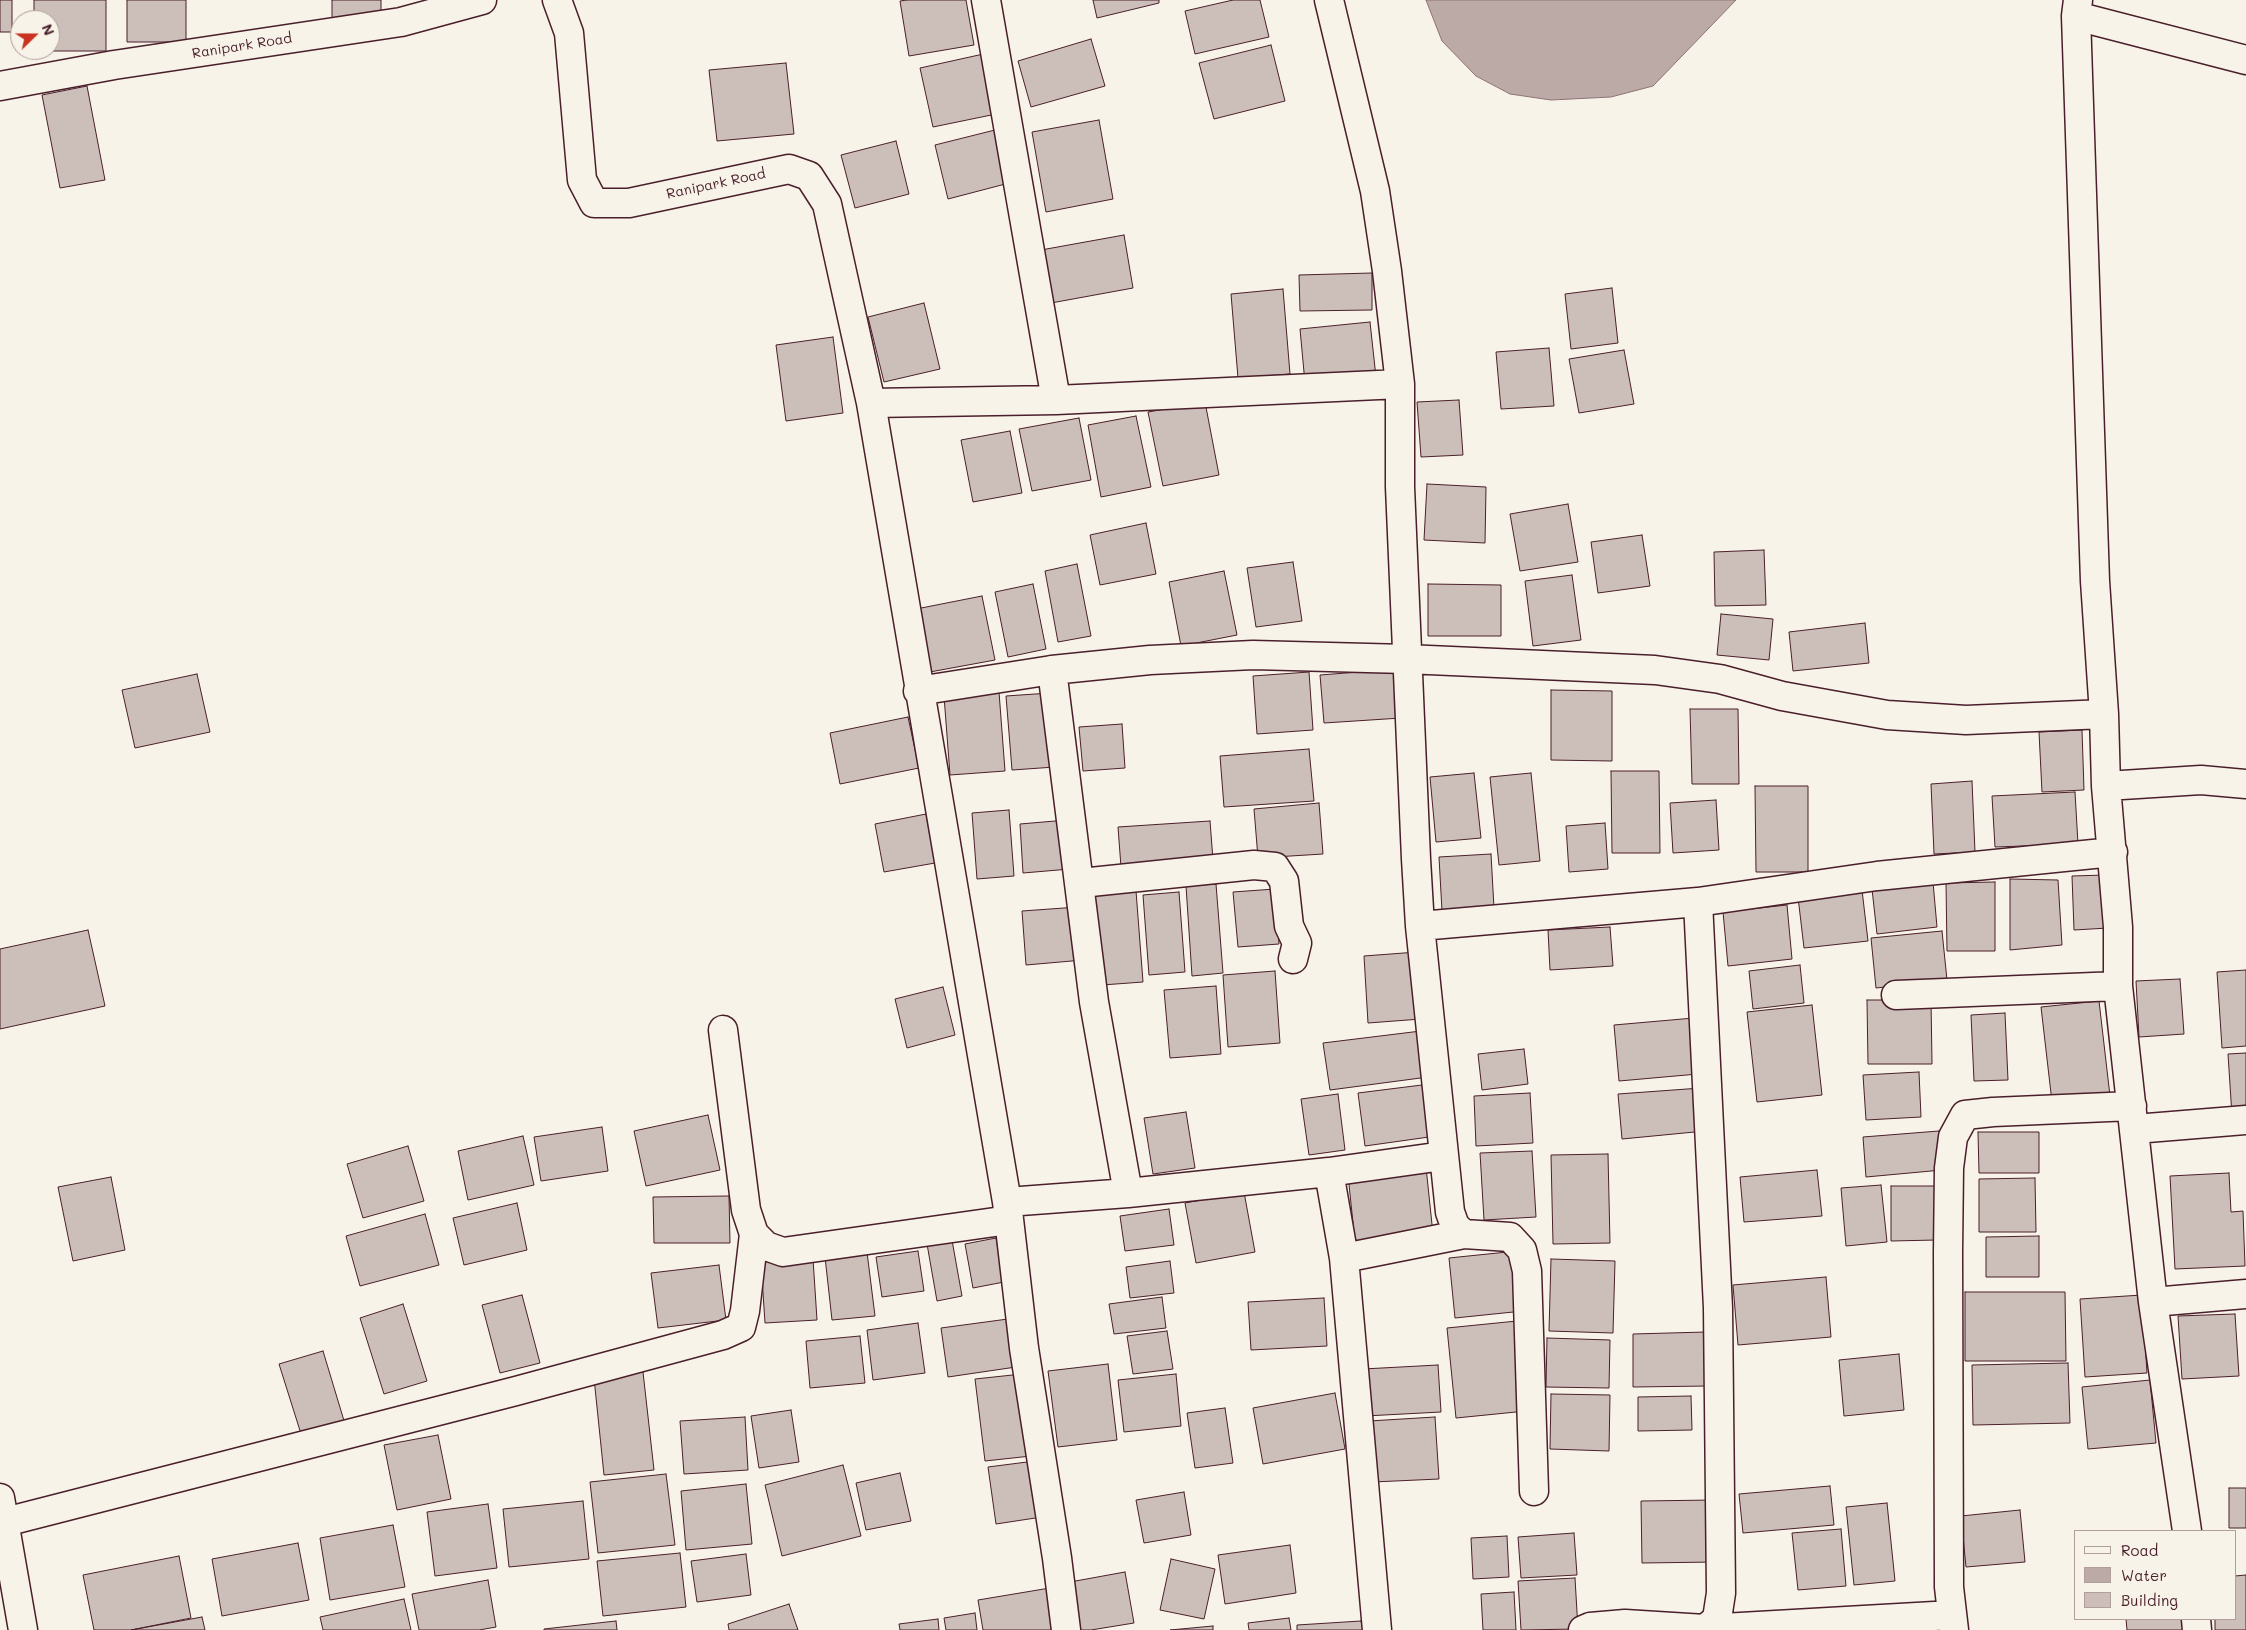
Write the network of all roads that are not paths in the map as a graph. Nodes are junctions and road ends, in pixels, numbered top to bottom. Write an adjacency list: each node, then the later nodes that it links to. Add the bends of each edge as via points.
1 (482, 0): 6 (street, Ranipark Road)
2 (556, 0): 11 (street, Ranipark Road, via 568,33 582,180 594,203 629,203 789,169 809,176 827,204)
3 (986, 0): 10 (street)
4 (1329, 0): 9 (street, via 1375,191)
5 (2077, 8): 7 (street); 15 (street, via 2095,582)
6 (401, 11): 8 (street, Ranipark Road)
7 (2246, 60)
8 (0, 86)
9 (1400, 384): 10 (street); 12 (street)
10 (1056, 400): 11 (street)
11 (871, 403): 14 (street)
12 (1406, 659): 13 (street, via 1253,655 1150,660); 15 (street, via 1655,670 1720,679 1782,696 1887,715 1966,720); 21 (street)
13 (1052, 670): 14 (street); 19 (street)
14 (918, 691): 31 (street)
15 (2104, 714): 17 (street)
16 (2246, 784): 17 (street, via 2201,780)
17 (2106, 786): 18 (street)
18 (2113, 852): 20 (street, via 1877,876); 23 (street)
19 (1081, 883): 22 (street, via 1254,865 1275,866 1284,881 1289,926 1297,943); 30 (street, via 1094,1002)
20 (1698, 902): 21 (street); 42 (street, via 1718,1308 1720,1593 1717,1618)
21 (1420, 926): 28 (street)
22 (1293, 958)
23 (2118, 986): 24 (street); 26 (street)
24 (1896, 995)
25 (723, 1030): 32 (street, via 746,1210)
26 (2133, 1117): 27 (street); 36 (street); 40 (street, via 1993,1112 1965,1115 1953,1137 1949,1168 1948,1252 1949,1587)
27 (2246, 1120)
28 (1442, 1156): 29 (street); 33 (street, via 1450,1212 1455,1226)
29 (1329, 1172): 30 (street); 34 (street)
30 (1128, 1193): 31 (street)
31 (1008, 1211): 32 (street, via 783,1252 766,1246); 44 (street, via 1024,1348)
32 (754, 1234): 38 (street, via 741,1327 723,1335 516,1391)
33 (1464, 1234): 34 (street); 37 (street, via 1510,1237 1522,1250 1527,1271)
34 (1344, 1258): 45 (street)
35 (2246, 1294): 36 (street)
36 (2153, 1302): 39 (street)
37 (1534, 1491)
38 (2, 1510): 43 (street)
39 (2187, 1530)
40 (1953, 1623): 42 (street)
41 (1626, 1627): 42 (street); 46 (street, via 1590,1627)
42 (1705, 1629)
43 (23, 1630)
44 (1066, 1630)
45 (1377, 1630)
46 (1583, 1630)

